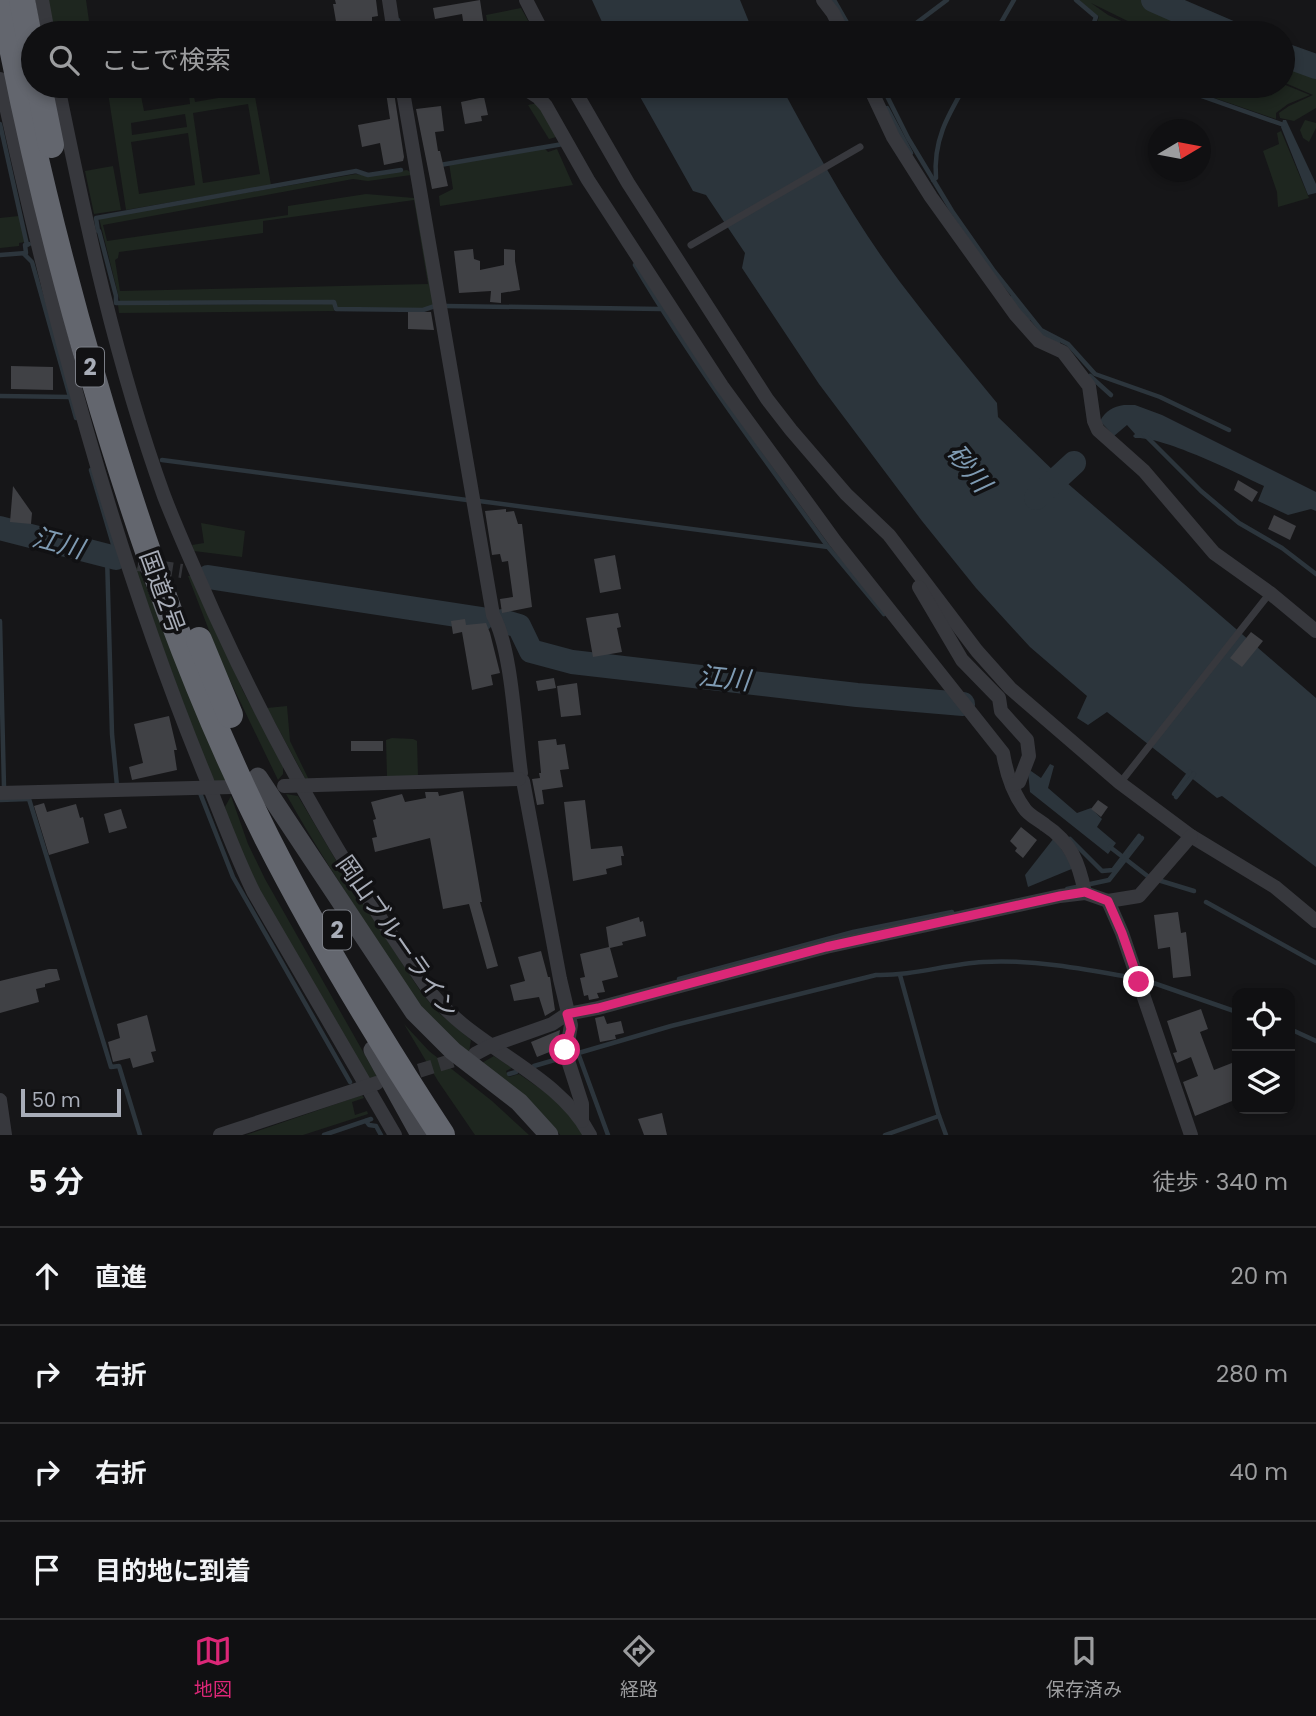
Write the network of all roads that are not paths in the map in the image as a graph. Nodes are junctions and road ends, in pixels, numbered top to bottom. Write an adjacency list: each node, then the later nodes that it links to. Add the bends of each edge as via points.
1 (3, 0): 13 (highway, 国道2号 / 2)
2 (22, 0): 7 (highway)
3 (42, 0): 8 (street)
4 (389, 0): 9 (street)
5 (526, 0): 10 (street)
6 (823, 0): 11 (street)
7 (26, 21)
8 (46, 21)
9 (394, 21)
10 (537, 21)
11 (837, 21)
12 (0, 79): 32 (street, via 83,416 134,565 167,682)
13 (21, 89)
14 (23, 98): 36 (highway, 国道2号 / 2, via 71,301 125,489 198,686)
15 (42, 98): 26 (highway, 国道2号 / 2, via 87,297 141,484 186,607)
16 (61, 98): 31 (street, via 115,338 189,570)
17 (404, 98): 28 (street, via 493,615 502,638)
18 (539, 98): 29 (street, via 722,386 835,541 1003,753)
19 (579, 98): 23 (street, via 767,399)
20 (875, 98): 24 (street, via 925,187 1015,314 1039,341 1063,352 1089,386 1098,430 1144,471 1214,552)
21 (856, 150): 22 (lane)
22 (691, 246)
23 (920, 575): 27 (street, via 1010,688); 29 (street, via 919,586 962,660 999,698 1001,711 1027,740 1029,756 1019,782)
24 (1266, 599): 25 (street); 27 (lane)
25 (1316, 631)
26 (258, 776): 51 (highway, 国道2号 / 2, via 352,958); 52 (main road, 岡山ブルーライン, via 414,1012 453,1051 519,1102)
27 (1125, 777): 35 (street)
28 (519, 779): 31 (street); 40 (street, via 523,781)
29 (1013, 785): 37 (street, via 1024,810 1071,848)
30 (284, 786): 31 (street)
31 (300, 786): 41 (street, via 440,1006)
32 (210, 787): 33 (street); 34 (street); 43 (street, via 254,893)
33 (232, 787)
34 (0, 793)
35 (1191, 836): 38 (street, via 1139,896); 39 (street, via 1275,887)
36 (290, 880): 49 (main road, via 321,958); 50 (highway, 国道2号 / 2, via 388,1052)
37 (1084, 888): 38 (street); 40 (street, via 826,947)
38 (1108, 901): 54 (street)
39 (1316, 921)
40 (567, 1014): 41 (street); 45 (street, via 571,1029 566,1057 582,1104)
41 (490, 1046): 42 (street); 45 (street, via 549,1088)
42 (475, 1054)
43 (371, 1085): 47 (street); 48 (street)
44 (0, 1100): 46 (street)
45 (582, 1121): 53 (street)
46 (5, 1135)
47 (220, 1135)
48 (395, 1135)
49 (420, 1135)
50 (442, 1135)
51 (463, 1135)
52 (549, 1135)
53 (590, 1135)
54 (1191, 1135)

